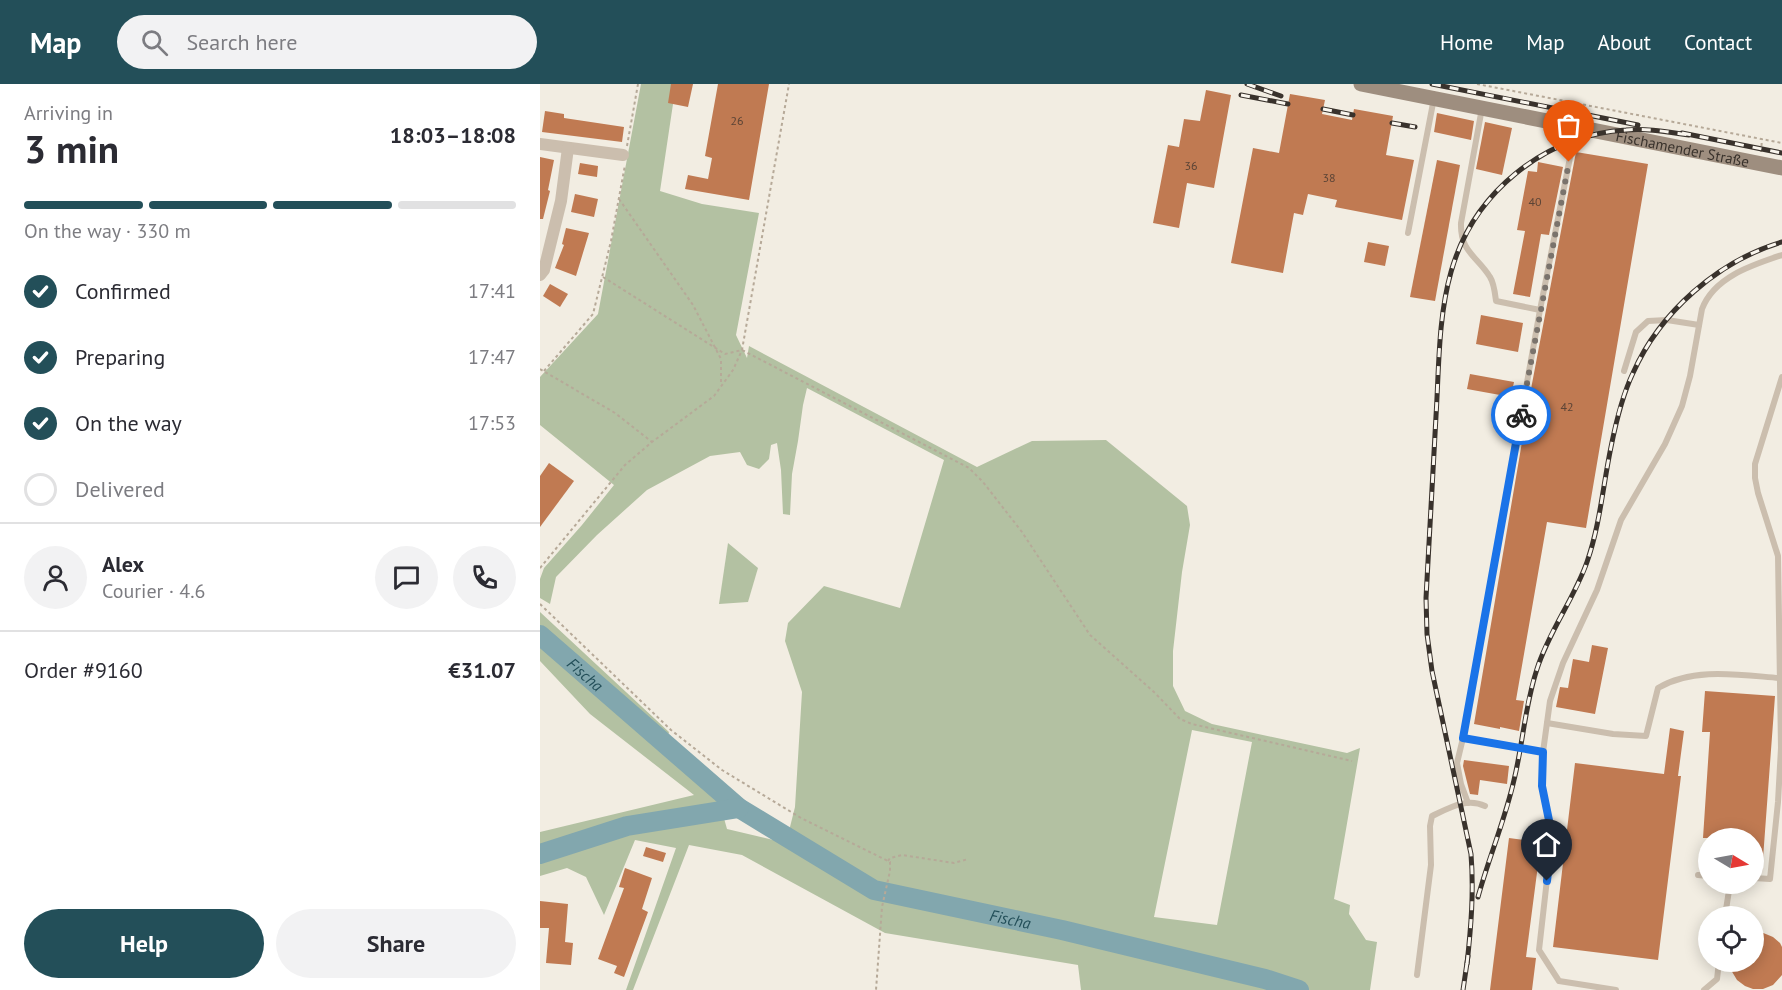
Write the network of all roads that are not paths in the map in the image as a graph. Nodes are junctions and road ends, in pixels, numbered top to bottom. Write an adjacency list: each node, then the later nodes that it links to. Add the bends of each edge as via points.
1 (1361, 84): 2 (main road, Fischamender Straße)
2 (1434, 98): 3 (main road, Fischamender Straße); 9 (lane)
3 (1482, 108): 4 (main road, Fischamender Straße); 12 (lane, via 1461,223 1463,239 1467,250 1492,279 1496,301)
4 (1576, 127): 8 (main road, Fischamender Straße); 12 (lane)
5 (540, 144): 6 (street)
6 (568, 148): 7 (street); 11 (street, via 561,201)
7 (624, 155)
8 (1782, 168)
9 (1408, 233)
10 (1782, 255): 13 (lane, via 1740,272 1715,288 1705,301)
11 (540, 275)
12 (1540, 310): 18 (lane)
13 (1699, 326): 14 (lane, via 1648,321 1636,332); 17 (lane, via 1682,406 1621,520 1597,590 1554,685)
14 (1624, 371)
15 (1782, 378): 16 (lane, via 1755,464 1758,494 1778,556)
16 (1779, 678): 17 (lane, via 1705,675 1671,681 1658,688 1646,736); 22 (lane, via 1781,748 1773,862 1770,879)
17 (1547, 723): 19 (lane)
18 (1463, 738): 19 (lane); 20 (lane, via 1457,764)
19 (1543, 752): 25 (lane, via 1542,786 1552,835 1539,950 1559,981)
20 (1468, 802): 21 (lane); 24 (lane, via 1432,816 1431,866)
21 (1485, 806)
22 (1764, 879)
23 (1718, 972): 26 (lane, via 1717,979)
24 (1417, 975)
25 (1616, 990)
26 (1704, 990)

